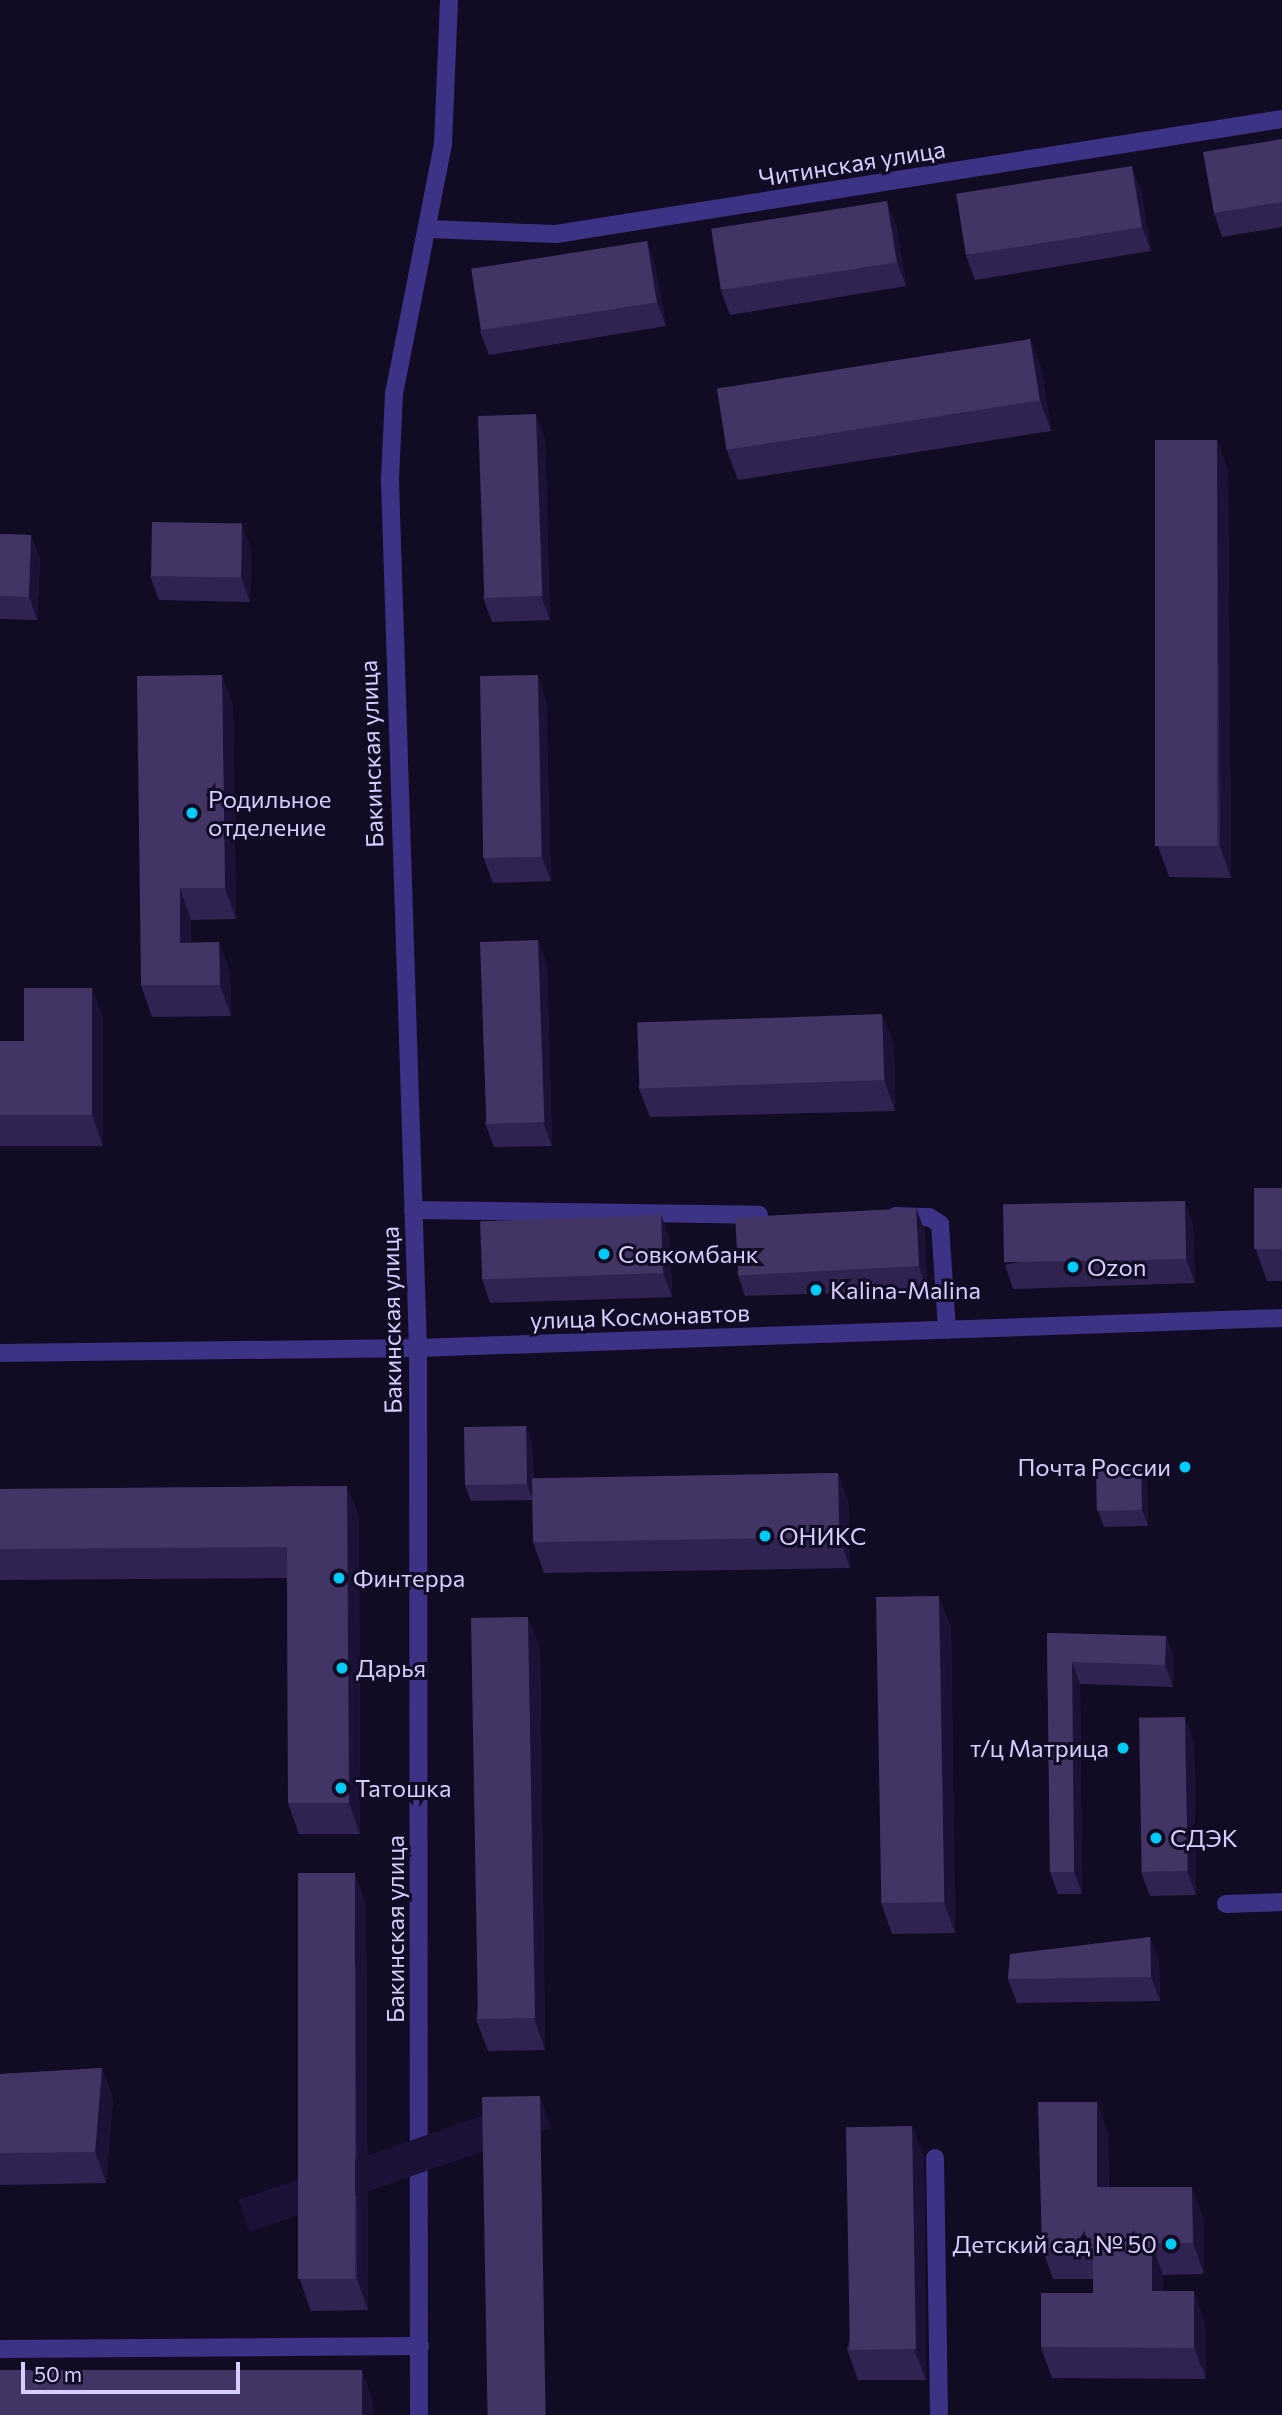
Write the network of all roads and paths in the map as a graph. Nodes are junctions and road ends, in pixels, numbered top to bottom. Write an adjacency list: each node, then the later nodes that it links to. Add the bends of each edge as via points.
1 (449, 0): 3 (street, Бакинская улица, via 443,145)
2 (1282, 119): 3 (street, Читинская улица, via 556,234)
3 (429, 229): 4 (street, Бакинская улица, via 394,394 390,479)
4 (413, 1210): 5 (street); 9 (street, Бакинская улица)
5 (776, 1215)
6 (873, 1216): 8 (street, via 929,1217 940,1224)
7 (1282, 1318): 8 (street, улица Космонавтов)
8 (947, 1330): 9 (street, улица Космонавтов)
9 (418, 1348): 10 (street, улица Космонавтов); 14 (street, Бакинская улица)
10 (0, 1353)
11 (1282, 1902): 12 (street)
12 (1226, 1905)
13 (935, 2158): 17 (street)
14 (420, 2346): 15 (street); 16 (street, Бакинская улица)
15 (0, 2349)
16 (419, 2415)
17 (939, 2415)

